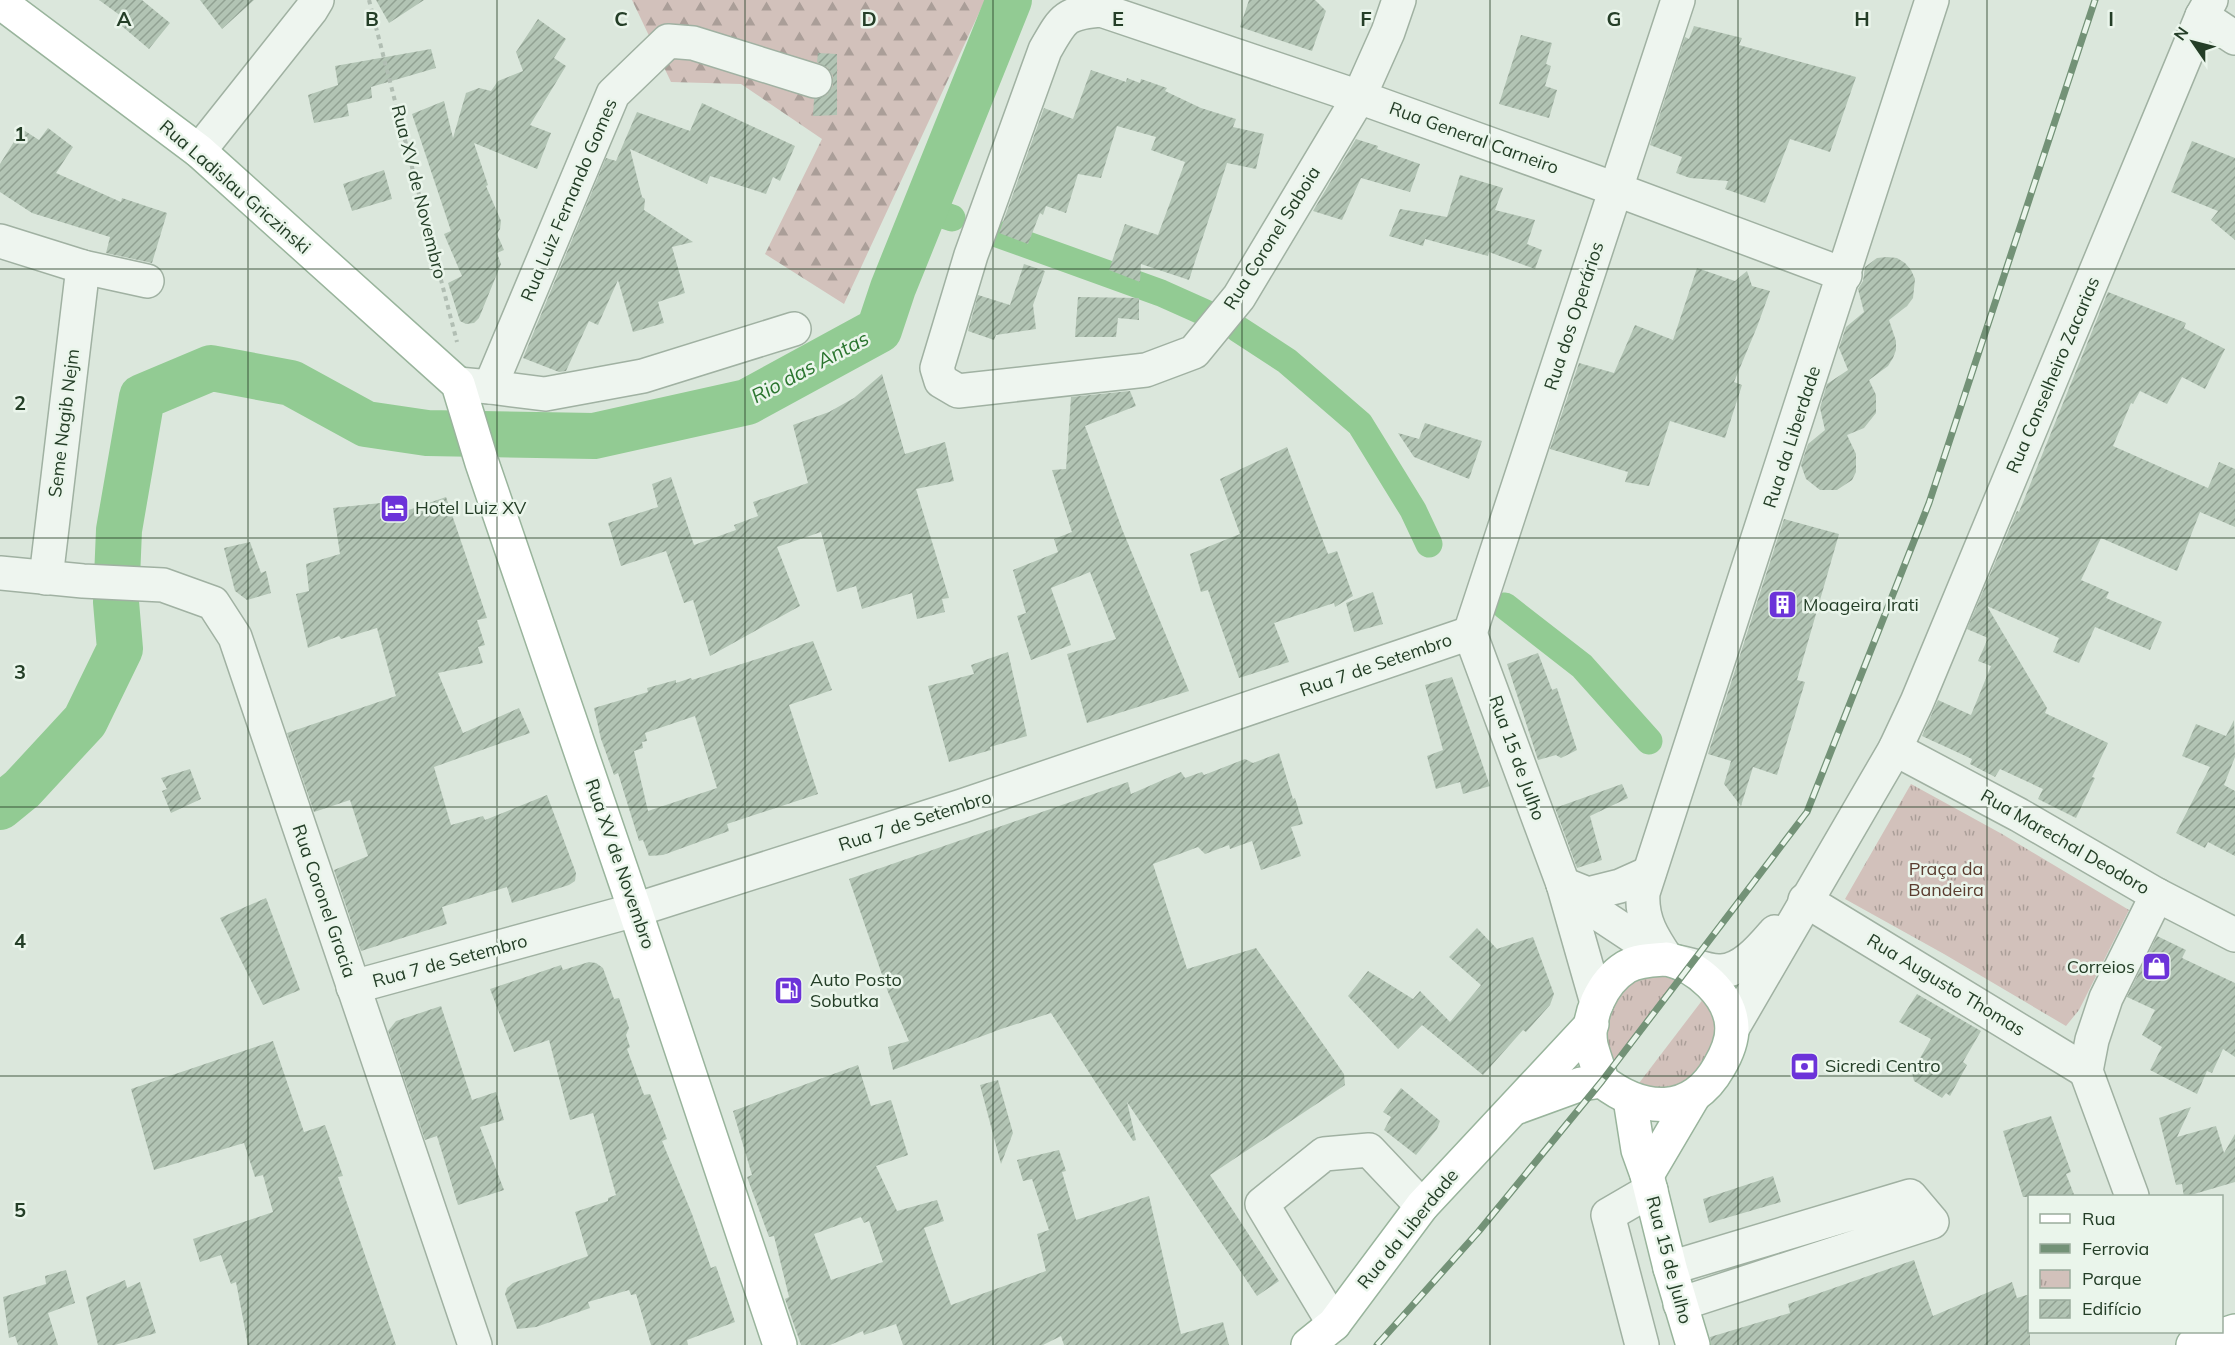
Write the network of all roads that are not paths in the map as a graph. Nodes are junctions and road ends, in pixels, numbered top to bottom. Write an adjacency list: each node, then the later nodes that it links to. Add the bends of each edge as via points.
1 (316, 0): 10 (street)
2 (1399, 0): 9 (street, Rua Coronel Saboia)
3 (1678, 0): 11 (street, Rua dos Operários)
4 (1932, 0): 14 (street, Rua da Liberdade)
5 (0, 2): 10 (main road, Rua Ladislau Griczinski)
6 (2206, 8): 7 (street); 22 (street, Rua Conselheiro Zacarias)
7 (2235, 38)
8 (815, 81): 17 (street, Rua Luiz Fernando Gomes, via 693,43 668,41 613,94)
9 (1359, 97): 11 (street, Rua General Carneiro); 18 (street, Rua Coronel Saboia, via 1239,297 1194,352 1146,370); 18 (street, Rua General Carneiro, via 1101,10 1077,12 1060,24 1045,50 971,255 937,368 941,381)
10 (199, 151): 17 (main road, Rua Ladislau Griczinski)
11 (1615, 189): 14 (street, Rua General Carneiro); 21 (street, Rua dos Operários)
12 (0, 241): 13 (street)
13 (83, 267): 15 (street); 20 (street, Seme Nagib Nejm)
14 (1845, 275): 23 (street, Rua da Liberdade)
15 (147, 281)
16 (794, 329): 17 (street, via 643,376 545,394)
17 (470, 390): 27 (main road, Rua XV de Novembro, via 482,463)
18 (958, 391)
19 (0, 573): 20 (street)
20 (46, 578): 30 (street, Rua Coronel Gracia, via 164,585 213,603 235,637)
21 (1470, 633): 24 (street, Rua 15 de Julho); 27 (street, Rua 7 de Setembro, via 962,806)
22 (1895, 749): 25 (street, Rua Marechal Deodoro); 26 (street, Rua Conselheiro Zacarias)
23 (1649, 873): 24 (street, via 1588,894); 29 (street, Rua da Liberdade, via 1642,908 1649,932)
24 (1563, 884): 29 (street, Rua 15 de Julho, via 1599,914); 31 (street, Rua 15 de Julho)
25 (2157, 895): 28 (street, Rua Marechal Deodoro); 33 (street, via 2106,998)
26 (1805, 900): 29 (street, via 1760,949 1737,967 1720,972); 32 (street); 33 (street, Rua Augusto Thomas)
27 (635, 909): 30 (street, Rua 7 de Setembro); 46 (main road, Rua XV de Novembro)
28 (2235, 935)
29 (1672, 961): 31 (main road, via 1648,960 1626,967 1609,983); 32 (main road, via 1699,973 1725,1003)
30 (353, 987): 45 (street, Rua Coronel Gracia)
31 (1594, 1013): 34 (main road, via 1591,1043); 37 (main road, Rua da Liberdade)
32 (1732, 1029): 35 (main road, via 1715,1074)
33 (2086, 1071): 39 (street)
34 (1602, 1081): 36 (main road); 37 (main road, Rua da Liberdade, via 1570,1087)
35 (1693, 1097): 36 (main road, via 1668,1105); 38 (main road, Rua 15 de Julho)
36 (1630, 1099): 38 (main road, Rua 15 de Julho, via 1634,1133)
37 (1509, 1112): 40 (main road, Rua da Liberdade)
38 (1649, 1182): 41 (main road, Rua 15 de Julho); 48 (street, via 1608,1215)
39 (2131, 1195)
40 (1422, 1206): 43 (main road, Rua da Liberdade); 43 (street, via 1369,1150 1324,1154 1262,1203)
41 (1670, 1268): 42 (main road, Rua 15 de Julho); 42 (street, via 1910,1196 1932,1222)
42 (1680, 1304): 49 (main road, Rua 15 de Julho)
43 (1334, 1324): 47 (main road, Rua da Liberdade)
44 (2235, 1331): 50 (main road)
45 (473, 1343)
46 (780, 1345)
47 (1308, 1345)
48 (1642, 1345)
49 (1692, 1345)
50 (2193, 1345)

